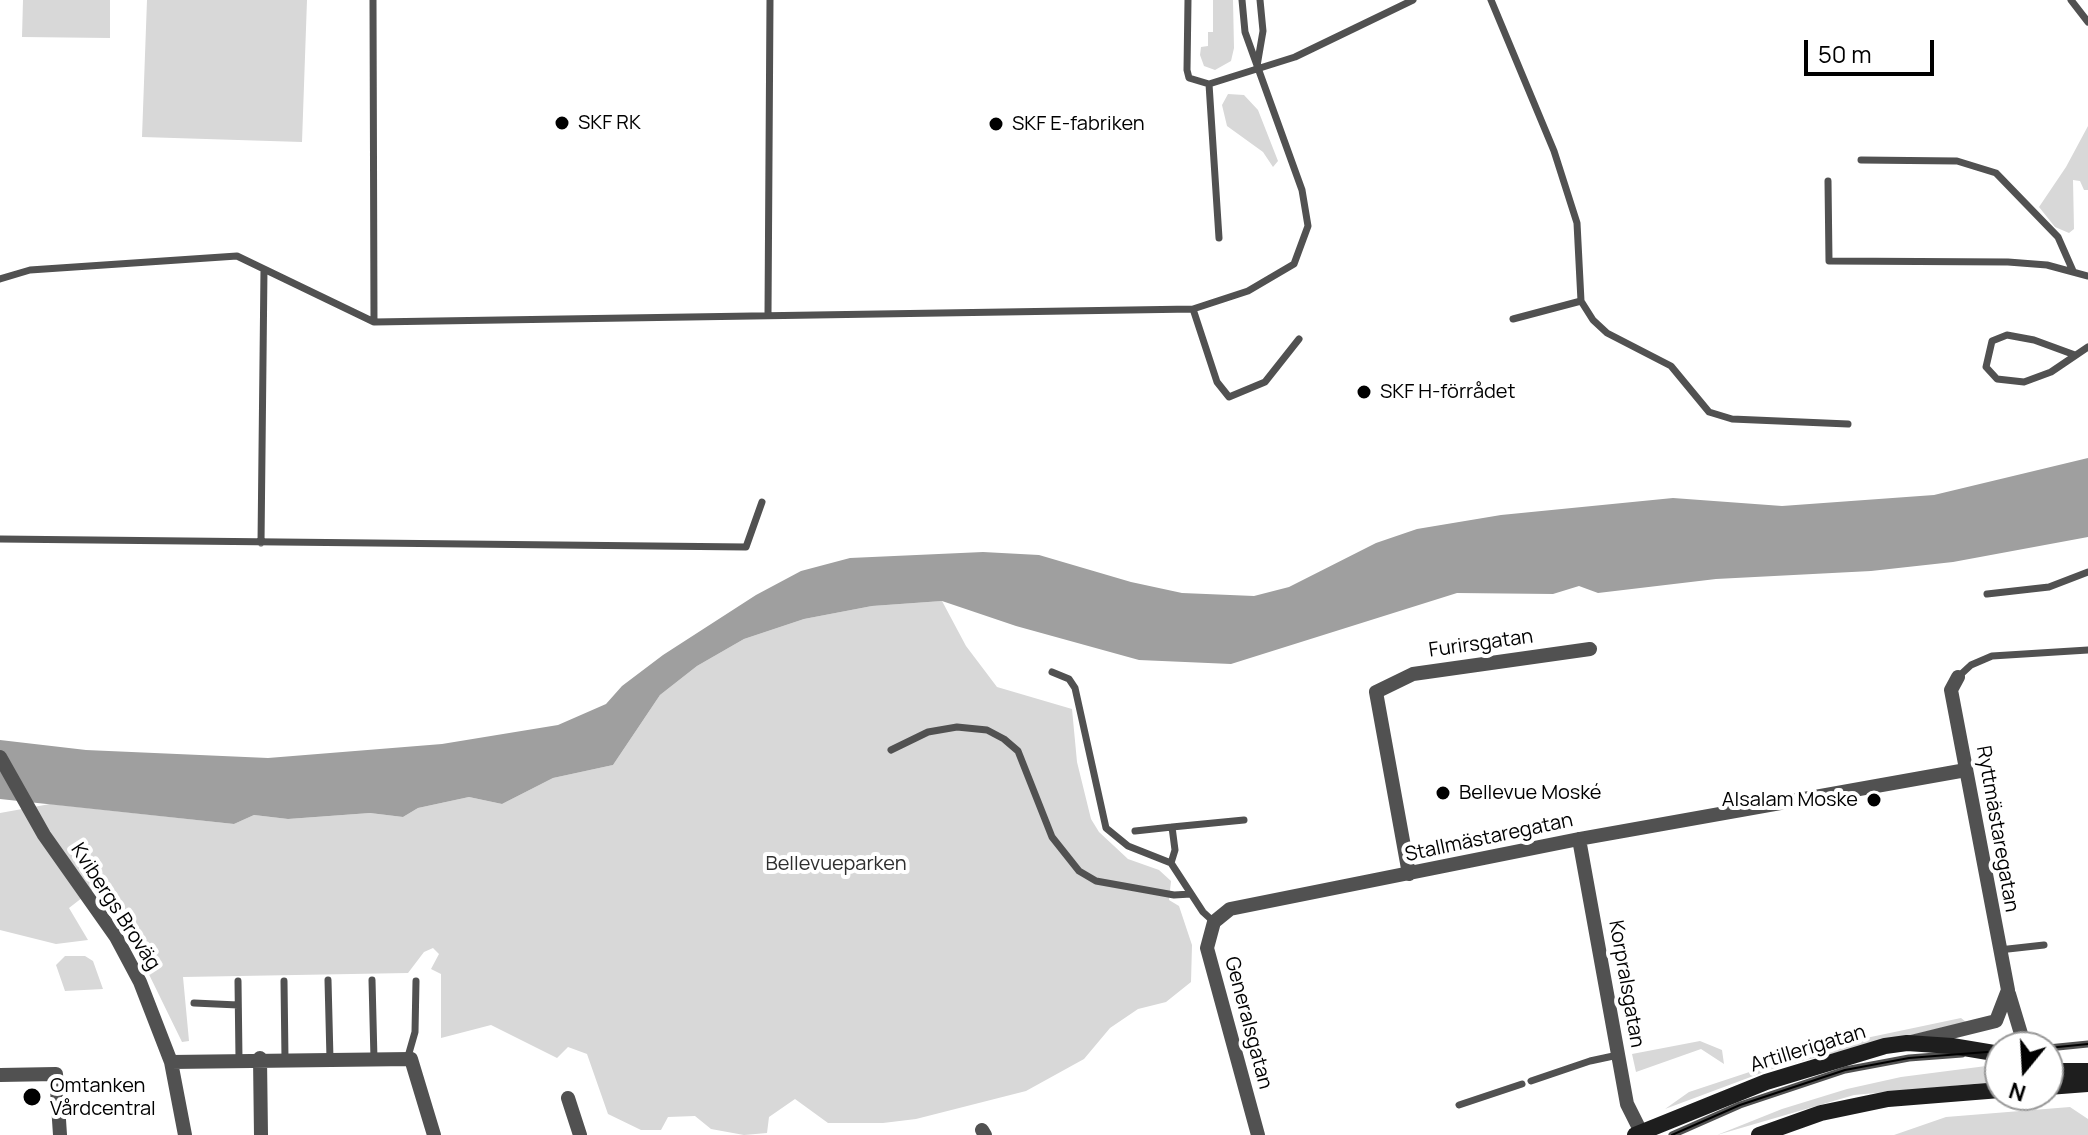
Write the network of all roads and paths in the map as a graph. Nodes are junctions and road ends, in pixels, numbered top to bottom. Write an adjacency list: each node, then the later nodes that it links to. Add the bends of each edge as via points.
1 (373, 0): 23 (lane)
2 (770, 0): 21 (lane)
3 (1188, 0): 11 (lane, via 1189,78)
4 (1242, 0): 10 (lane)
5 (1260, 0): 10 (lane, via 1263,31)
6 (1413, 0): 10 (lane, via 1295,57)
7 (1491, 0): 19 (lane, via 1572,205)
8 (2071, 0): 9 (lane)
9 (2088, 22)
10 (1256, 68): 11 (lane); 20 (lane, via 1302,190 1308,226 1294,264 1248,291)
11 (1209, 84): 14 (lane)
12 (1861, 160): 16 (lane, via 1957,161 1996,173 2058,237)
13 (1828, 181): 16 (lane, via 1829,261 2008,262)
14 (1219, 238)
15 (264, 269): 18 (lane, via 237,256 30,270); 23 (lane); 30 (lane)
16 (2073, 271): 17 (lane)
17 (2088, 276)
18 (0, 279)
19 (1581, 301): 22 (lane); 27 (lane, via 1607,333 1671,366 1709,412 1732,419)
20 (1193, 309): 21 (lane); 24 (lane, via 1217,382 1229,397 1265,382)
21 (768, 314): 23 (lane)
22 (1513, 319)
23 (374, 322)
24 (1299, 339)
25 (2088, 347): 26 (lane)
26 (2075, 355): 26 (lane, via 2007,335 1992,341 1986,367 1997,379 2024,382)
27 (1848, 424)
28 (762, 502): 30 (lane, via 746,547)
29 (0, 539): 30 (lane)
30 (261, 543)
31 (2088, 572): 32 (lane, via 2049,587)
32 (1987, 594)
33 (1590, 649): 45 (street, Furirsgatan, via 1413,674 1376,692)
34 (2088, 650): 36 (lane, via 1992,656)
35 (1052, 672): 44 (lane, via 1075,688 1106,828 1128,846)
36 (1958, 677): 39 (street, Ryttmästaregatan, via 1951,690)
37 (891, 750): 46 (lane, via 928,732 957,727 987,730 1018,751 1052,837 1079,871 1096,881)
38 (0, 757): 70 (street, Kvibergs Broväg, via 44,835 116,937)
39 (1966, 770): 43 (street, Stallmästaregatan); 49 (street, Ryttmästaregatan)
40 (1244, 820): 41 (lane)
41 (1172, 827): 42 (lane); 44 (lane)
42 (1135, 831)
43 (1579, 839): 45 (street, Stallmästaregatan); 63 (street, Korpralsgatan)
44 (1171, 863): 46 (lane)
45 (1409, 874): 47 (street, Stallmästaregatan, via 1230,909)
46 (1191, 894): 47 (lane)
47 (1214, 922): 87 (street, Generalsgatan, via 1207,948)
48 (2044, 945): 49 (lane)
49 (1999, 950): 55 (street, Ryttmästaregatan)
50 (328, 980): 67 (lane)
51 (372, 980): 68 (lane)
52 (238, 981): 57 (lane)
53 (284, 981): 66 (lane)
54 (416, 981): 69 (lane, via 415,1032)
55 (2008, 990): 58 (street, Ryttmästaregatan); 59 (street, via 1996,1021)
56 (194, 1003): 57 (lane)
57 (238, 1005): 65 (lane)
58 (2020, 1031)
59 (1907, 1043): 62 (main road, Artillerigatan); 81 (main road, Artillerigatan, via 1766,1082)
60 (2088, 1044): 61 (lane)
61 (2064, 1046)
62 (1981, 1053): 88 (lane, via 1845,1070 1740,1105)
63 (1618, 1055): 74 (lane); 81 (street, Korpralsgatan)
64 (260, 1058): 65 (street); 66 (street); 84 (street)
65 (239, 1059): 70 (street)
66 (285, 1059): 67 (street)
67 (330, 1059): 68 (street)
68 (374, 1059): 69 (street)
69 (407, 1060): 85 (street, via 411,1059)
70 (171, 1062): 83 (street, Kvibergs Broväg)
71 (2088, 1071): 73 (main road)
72 (0, 1075): 82 (street, via 56,1074)
73 (2064, 1077)
74 (1531, 1081)
75 (2064, 1081): 77 (main road)
76 (1522, 1084): 80 (lane)
77 (2088, 1084)
78 (1984, 1091): 89 (main road, via 1888,1099 1821,1113)
79 (568, 1098): 86 (street)
80 (1459, 1105)
81 (1638, 1134)
82 (60, 1135)
83 (185, 1135)
84 (261, 1135)
85 (434, 1135)
86 (580, 1135)
87 (1258, 1135)
88 (1672, 1135)
89 (1759, 1135)

